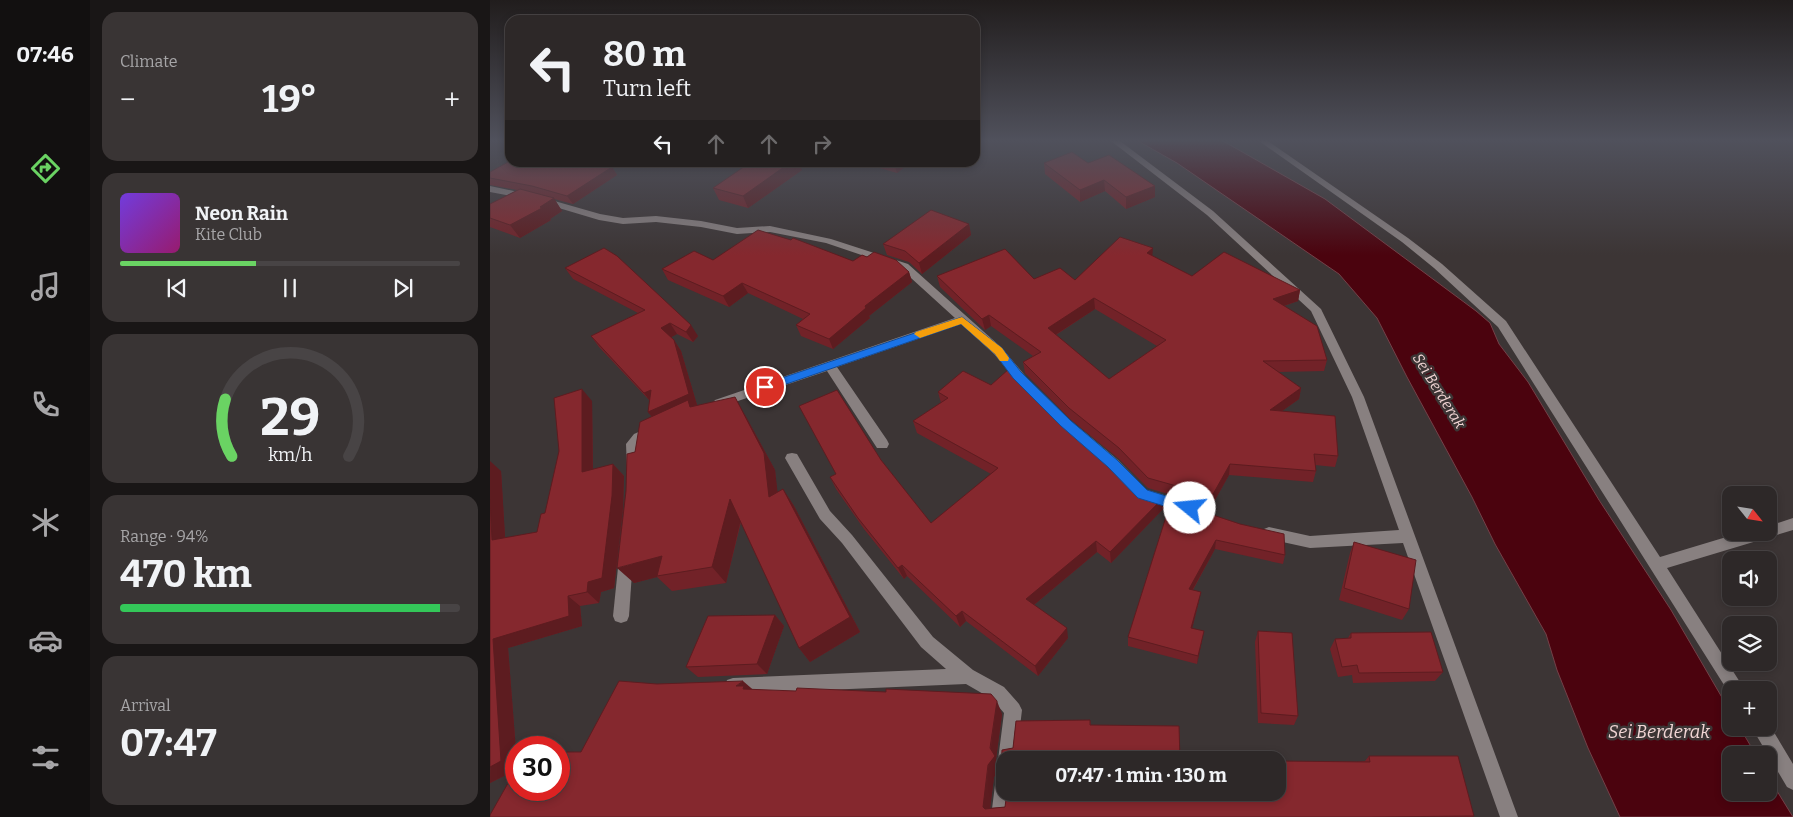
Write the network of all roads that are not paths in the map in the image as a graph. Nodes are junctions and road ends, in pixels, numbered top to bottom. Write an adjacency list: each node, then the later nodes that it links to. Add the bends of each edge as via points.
1 (1165, 179): 17 (street, via 1210,213 1316,309 1358,397)
2 (1319, 179): 20 (street, via 1438,266 1502,324)
3 (490, 189): 4 (street, via 534,198 599,218 623,221 656,219 737,231 770,229 828,241 904,266)
4 (962, 320): 5 (street); 6 (street, via 998,351)
5 (829, 366): 7 (street); 10 (street)
6 (1038, 396)
7 (712, 406)
8 (668, 423): 12 (street, via 633,444)
9 (1066, 423): 13 (street, via 1142,494)
10 (882, 444)
11 (792, 458): 22 (street, via 824,515 927,642)
12 (633, 485)
13 (1197, 510)
14 (1793, 524): 15 (street)
15 (1778, 529)
16 (1257, 530): 17 (street, via 1310,542)
17 (1409, 536): 30 (street)
18 (1736, 541): 20 (street)
19 (627, 547): 21 (street)
20 (1657, 564): 23 (street)
21 (621, 616)
22 (967, 676): 24 (street); 26 (street, via 998,694 1013,710)
23 (1731, 681)
24 (713, 687)
25 (1766, 736): 27 (street)
26 (1008, 751)
27 (1793, 781)
28 (1002, 801): 29 (street)
29 (1000, 817)
30 (1509, 817)

